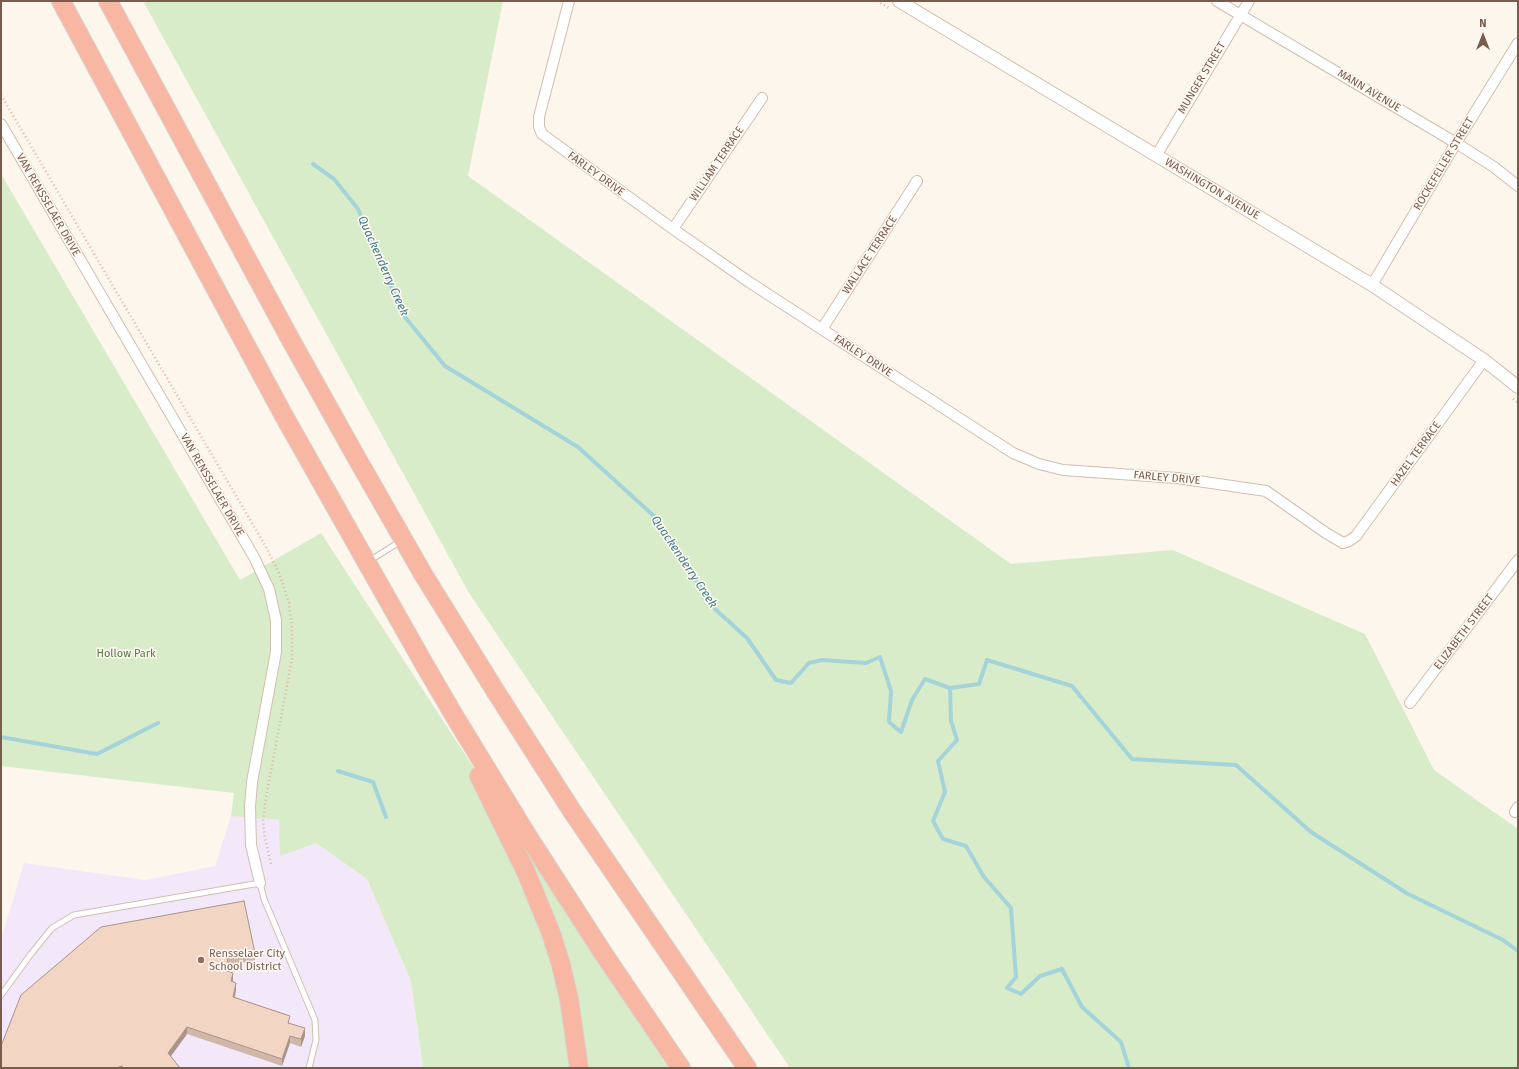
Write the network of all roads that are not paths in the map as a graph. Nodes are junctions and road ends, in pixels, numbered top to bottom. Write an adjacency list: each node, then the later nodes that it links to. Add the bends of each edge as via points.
1 (61, 1): 23 (highway, via 276,402)
2 (108, 1): 20 (highway, via 288,334)
3 (569, 1): 15 (street, FARLEY DRIVE, via 539,117 542,134)
4 (899, 1): 12 (street, WASHINGTON AVENUE)
5 (1217, 1): 7 (street, MANN AVENUE)
6 (1248, 1): 7 (street, MUNGER STREET)
7 (1240, 15): 11 (street, MANN AVENUE); 12 (street, MUNGER STREET)
8 (1518, 43): 11 (street, ROCKEFELLER STREET)
9 (762, 98): 15 (street, WILLIAM TERRACE)
10 (1, 124): 26 (street, VAN RENSSELAER DRIVE, via 254,557 269,589 276,620 276,652 252,782 250,807 251,845)
11 (1456, 143): 14 (street, MANN AVENUE); 16 (street, ROCKEFELLER STREET)
12 (1156, 156): 16 (street, WASHINGTON AVENUE)
13 (917, 181): 17 (street, WALLACE TERRACE)
14 (1518, 186)
15 (673, 229): 17 (street, FARLEY DRIVE)
16 (1372, 285): 18 (street, WASHINGTON AVENUE)
17 (822, 329): 21 (street, FARLEY DRIVE, via 1013,453 1039,464 1063,470 1176,478 1266,491)
18 (1484, 360): 19 (street, WASHINGTON AVENUE); 21 (street, HAZEL TERRACE, via 1356,536)
19 (1518, 388)
20 (404, 540): 23 (lane); 31 (highway, via 560,793)
21 (1343, 543)
22 (1518, 560): 25 (street, ELIZABETH STREET)
23 (366, 562): 24 (highway)
24 (427, 670): 29 (highway, via 539,901 561,965 569,999); 30 (highway, via 535,847)
25 (1410, 703)
26 (260, 883): 27 (lane, via 74,915 52,928); 28 (lane, via 264,899 315,1020 316,1040)
27 (1, 995)
28 (309, 1068)
29 (579, 1068)
30 (681, 1068)
31 (747, 1068)

